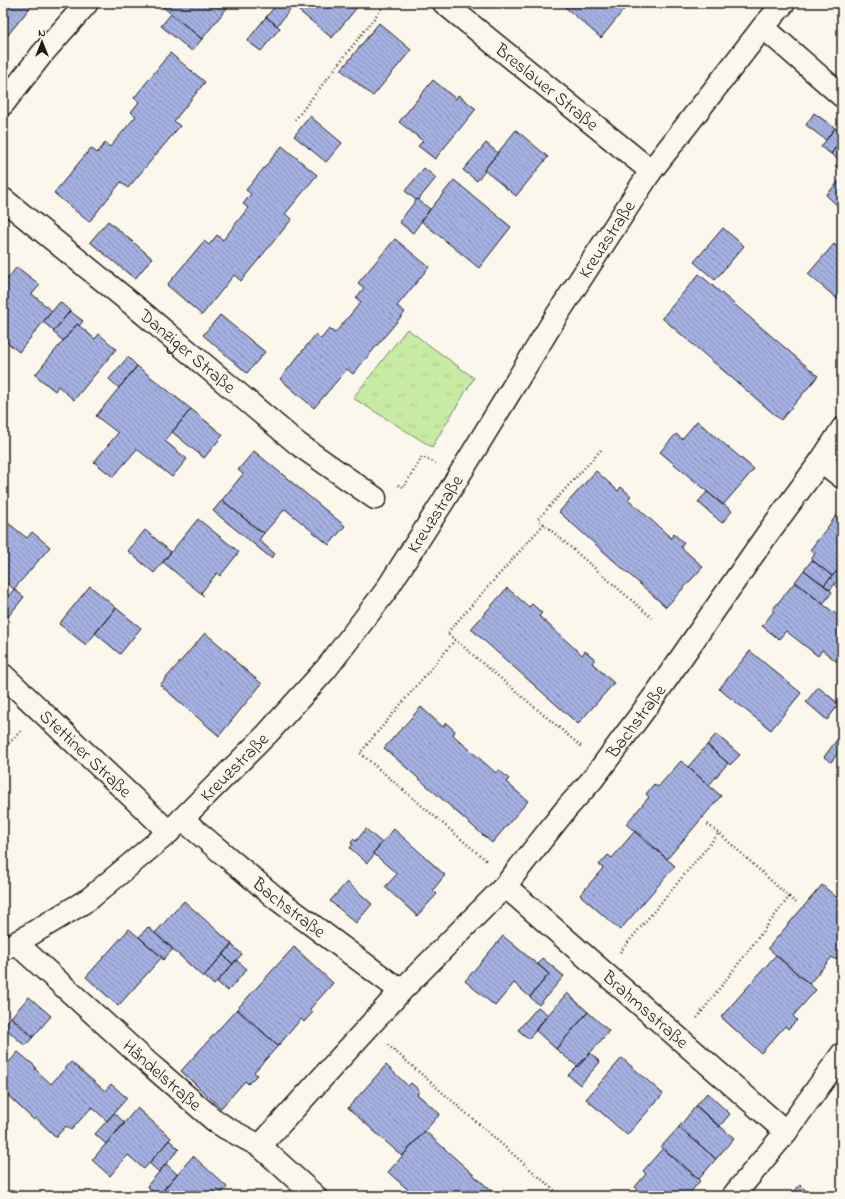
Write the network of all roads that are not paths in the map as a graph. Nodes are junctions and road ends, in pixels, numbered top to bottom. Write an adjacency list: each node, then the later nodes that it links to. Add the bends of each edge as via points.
1 (87, 3): 6 (street)
2 (444, 3): 7 (street, Breslauer Straße)
3 (784, 3): 4 (street, Kreuzstraße)
4 (763, 27): 5 (street); 7 (street, Kreuzstraße)
5 (842, 96)
6 (3, 104)
7 (651, 171): 14 (street, Kreuzstraße, via 557,315 385,592 326,669 267,734)
8 (3, 199): 12 (street, Danziger Straße, via 298,444)
9 (842, 429): 10 (street, Bachstraße)
10 (821, 462): 11 (street); 15 (street, Bachstraße, via 604,764)
11 (842, 477)
12 (375, 498)
13 (3, 675): 14 (street, Stettiner Straße)
14 (176, 825): 16 (street, Kreuzstraße, via 88,899); 17 (street, Bachstraße)
15 (508, 883): 17 (street, Bachstraße); 19 (street, Brahmsstraße, via 603,972)
16 (10, 946): 20 (street, Händelstraße, via 214,1120)
17 (401, 991): 20 (street, Bachstraße)
18 (842, 1054): 19 (street)
19 (786, 1132): 22 (street)
20 (260, 1146): 21 (street, Händelstraße)
21 (316, 1196)
22 (733, 1196)

